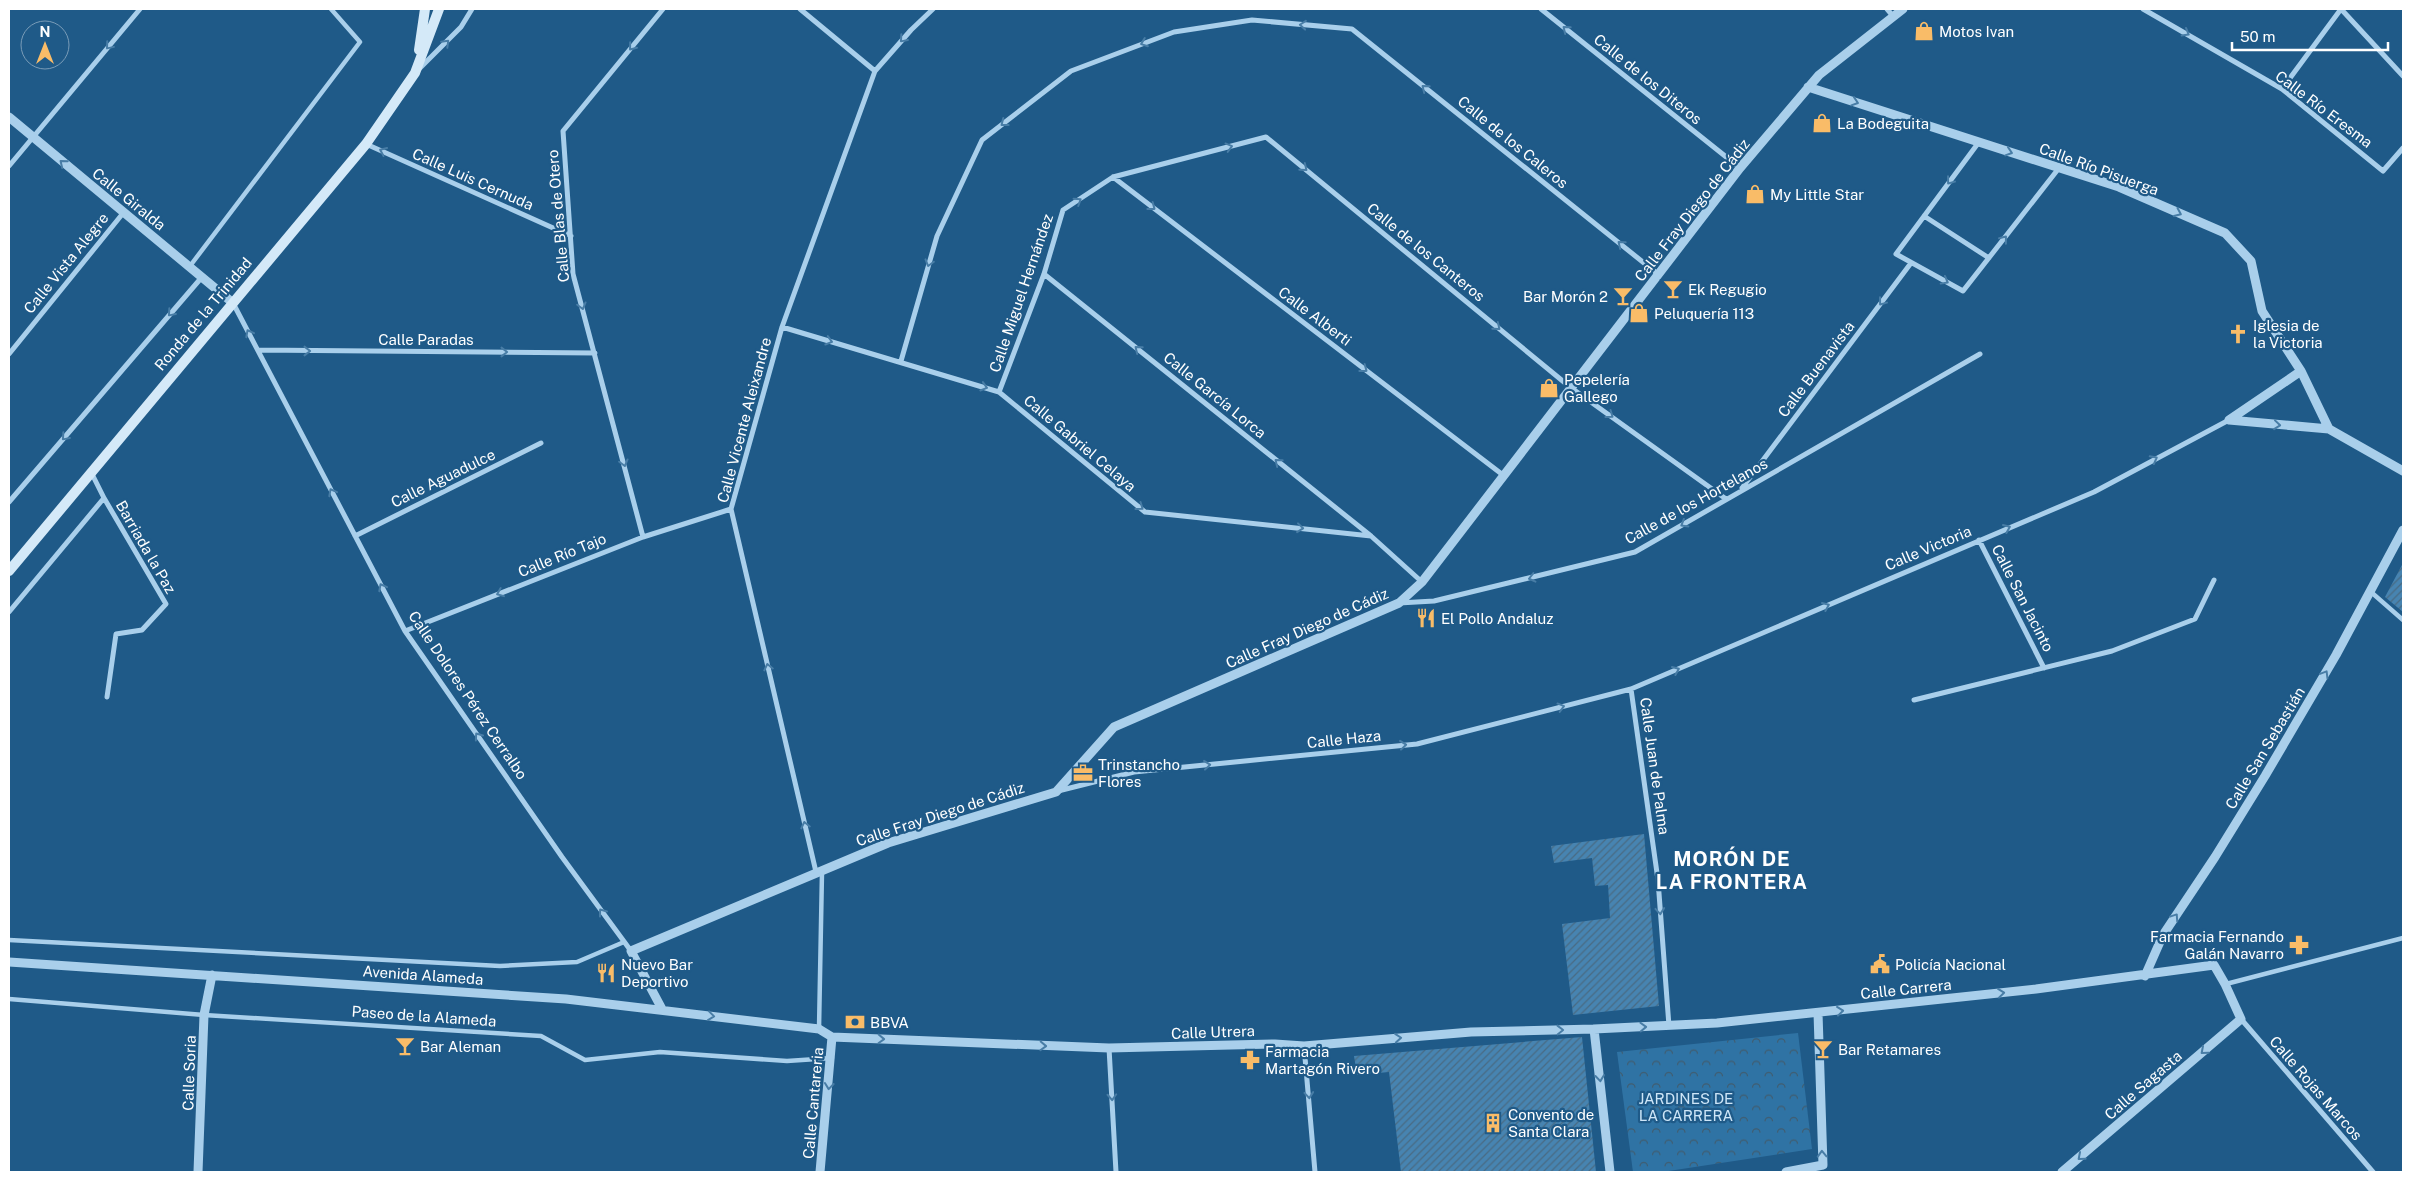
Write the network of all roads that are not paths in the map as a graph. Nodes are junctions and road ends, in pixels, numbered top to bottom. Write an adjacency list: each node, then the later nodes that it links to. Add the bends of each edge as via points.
1 (140, 9): 21 (street, one-way to 21)
2 (331, 9): 34 (street, via 360,42)
3 (426, 9): 15 (main road, Ronda de la Trinidad)
4 (439, 9): 15 (main road, Ronda de la Trinidad)
5 (472, 9): 15 (street, one-way to 5, via 461,27)
6 (662, 9): 31 (street, Calle Blas de Otero, one-way to 31, via 563,131)
7 (800, 9): 14 (street)
8 (933, 9): 14 (street, one-way to 14)
9 (1541, 9): 26 (street, Calle de los Diteros, one-way to 9)
10 (1903, 9): 13 (street, Calle Fray Diego de Cádiz)
11 (2144, 9): 18 (street, Calle Río Eresma, one-way to 18)
12 (2341, 9): 16 (street); 18 (street)
13 (1890, 13): 17 (street, Calle Fray Diego de Cádiz)
14 (875, 71): 39 (street, Calle Vicente Aleixandre)
15 (415, 73): 23 (main road, Ronda de la Trinidad)
16 (2403, 76)
17 (1808, 87): 22 (street, Calle Río Pisuerga, one-way to 22); 26 (street, Calle Fray Diego de Cádiz)
18 (2282, 90): 24 (street, Calle Río Eresma, via 2383,171)
19 (9, 116): 21 (street, Calle Giralda)
20 (1266, 137): 28 (street, Calle Miguel Hernández, one-way to 20); 46 (street, Calle de los Canteros, one-way to 46)
21 (33, 138): 25 (street); 29 (street, Calle Giralda, one-way to 21)
22 (1979, 142): 27 (street, Calle Río Pisuerga, one-way to 27); 30 (street, one-way to 30)
23 (366, 144): 31 (street, Calle Luis Cernuda, one-way to 23); 38 (main road, Ronda de la Trinidad)
24 (2403, 148)
25 (9, 166)
26 (1740, 168): 36 (street, Calle Fray Diego de Cádiz)
27 (2059, 168): 32 (street, one-way to 27); 45 (street, Calle Río Pisuerga, one-way to 45, via 2119,187 2224,233 2251,261 2262,311)
28 (1113, 177): 35 (street, Calle Miguel Hernández, one-way to 28, via 1063,210); 53 (street, Calle Alberti, one-way to 53)
29 (124, 212): 34 (street, Calle Giralda); 42 (street, Calle Vista Alegre)
30 (1924, 216): 32 (street); 33 (street, via 1896,254)
31 (571, 236): 41 (street, Calle Blas de Otero, one-way to 41, via 573,274)
32 (1989, 258): 33 (street, one-way to 32, via 1963,291)
33 (1912, 263): 54 (street, Calle Buenavista, one-way to 54)
34 (190, 266): 37 (street, Calle Giralda)
35 (1044, 274): 47 (street, Calle Miguel Hernández); 61 (street, Calle García Lorca, one-way to 35)
36 (1659, 275): 44 (street, Calle de los Caleros, one-way to 44, via 1352,29 1252,20 1174,32 1071,72 982,140 937,236); 46 (street, Calle Fray Diego de Cádiz)
37 (203, 276): 38 (street, Calle Giralda); 57 (street, Ronda de la Trinidad, one-way to 57)
38 (233, 303): 40 (street, Calle Dolores Pérez Cerralbo, one-way to 38); 51 (main road, Ronda de la Trinidad)
39 (782, 327): 44 (street, Calle Gabriel Celaya, one-way to 44); 58 (street, Calle Vicente Aleixandre)
40 (258, 350): 41 (street, Calle Paradas, one-way to 41); 60 (street, Calle Dolores Pérez Cerralbo, one-way to 40)
41 (594, 353): 62 (street, Calle Blas de Otero, one-way to 62)
42 (9, 354)
43 (1980, 354): 54 (street, Calle de los Hortelanos)
44 (901, 361): 47 (street, Calle Gabriel Celaya, one-way to 47)
45 (2301, 371): 48 (street); 49 (street, Calle Río Pisuerga)
46 (1570, 387): 53 (street, Calle Fray Diego de Cádiz); 56 (street, Calle de los Canteros, one-way to 56)
47 (999, 392): 61 (street, Calle Gabriel Celaya, one-way to 61, via 1145,512)
48 (2229, 420): 49 (street, one-way to 49); 63 (street, Calle Victoria, one-way to 48, via 2094,492)
49 (2329, 430): 52 (street)
50 (541, 443): 60 (street, Calle Aguadulce)
51 (91, 471): 55 (street, Barriada la Paz); 64 (main road, Ronda de la Trinidad)
52 (2403, 471)
53 (1503, 475): 66 (street, Calle Fray Diego de Cádiz)
54 (1741, 490): 56 (street, Calle de los Hortelanos)
55 (104, 498): 69 (street, Barriada la Paz); 74 (street, Barriada la Paz, via 166,604 142,630 116,634)
56 (1726, 499): 68 (street, Calle de los Hortelanos, one-way to 68, via 1635,552 1434,601)
57 (9, 502)
58 (731, 509): 62 (street, Calle Río Tajo); 77 (street, Calle Vicente Aleixandre, one-way to 58)
59 (2403, 530): 67 (street, Calle San Sebastián)
60 (355, 536): 71 (street, Calle Dolores Pérez Cerralbo, one-way to 60)
61 (1371, 536): 66 (street, Calle García Lorca)
62 (643, 537): 71 (street, Calle Río Tajo, one-way to 71)
63 (1979, 540): 72 (street, Calle San Jacinto); 73 (street, Calle Victoria, one-way to 63)
64 (9, 571)
65 (2214, 580): 72 (street, Calle San Jacinto, via 2195,619 2112,651)
66 (1422, 582): 68 (street, Calle Fray Diego de Cádiz)
67 (2371, 592): 70 (street); 84 (street, Calle San Sebastián, one-way to 67, via 2163,935 2265,776)
68 (1399, 604): 76 (street, Calle Fray Diego de Cádiz, via 1114,726)
69 (9, 612)
70 (2403, 620)
71 (405, 630): 80 (street, Calle Dolores Pérez Cerralbo, one-way to 71)
72 (2044, 668): 75 (street, Calle San Jacinto)
73 (1631, 689): 76 (street, Calle Haza, one-way to 73, via 1134,772 1417,744); 91 (street, Calle Juan de Palma, one-way to 91, via 1658,880)
74 (107, 697)
75 (1914, 700)
76 (1056, 792): 77 (street, Calle Fray Diego de Cádiz, via 888,843)
77 (819, 871): 81 (street, Calle Fray Diego de Cádiz); 93 (street)
78 (2403, 938): 85 (street)
79 (9, 940): 80 (street, via 500,966 577,962)
80 (624, 942): 81 (street, Calle Dolores Pérez Cerralbo)
81 (631, 951): 87 (street, Calle Dolores Pérez Cerralbo)
82 (9, 962): 83 (street, Avenida Alameda)
83 (212, 975): 87 (street, Avenida Alameda, via 566,999); 89 (street, Calle Soria)
84 (2145, 976): 85 (street, Calle Carrera, via 2214,965); 88 (street, Calle Carrera, one-way to 84)
85 (2225, 984): 90 (street)
86 (9, 999): 89 (street, Paseo de la Alameda)
87 (662, 1009): 93 (street, Avenida Alameda, one-way to 93)
88 (1818, 1013): 91 (street, Calle Carrera); 103 (street, one-way to 88, via 1823,1165)
89 (204, 1014): 97 (street, Paseo de la Alameda, via 541,1036 584,1060 660,1052 787,1061); 98 (street, Calle Soria)
90 (2241, 1019): 104 (street, Calle Sagasta, one-way to 104); 105 (street, Calle Rojas Marcos)
91 (1670, 1026): 92 (street, Calle Carrera, one-way to 91)
92 (1594, 1029): 95 (street, Calle Utrera, one-way to 92, via 1471,1032); 102 (street, one-way to 102)
93 (819, 1030): 94 (street, Avenida Alameda)
94 (832, 1037): 96 (street, Calle Utrera, one-way to 96); 97 (street, Calle Cantareria)
95 (1304, 1046): 96 (street, Calle Utrera); 101 (street, one-way to 101)
96 (1109, 1048): 100 (street, one-way to 100)
97 (832, 1058): 99 (street, Calle Cantareria, one-way to 99)
98 (198, 1172)
99 (820, 1172)
100 (1116, 1172)
101 (1315, 1172)
102 (1610, 1172)
103 (1786, 1172)
104 (2062, 1172)
105 (2373, 1172)

